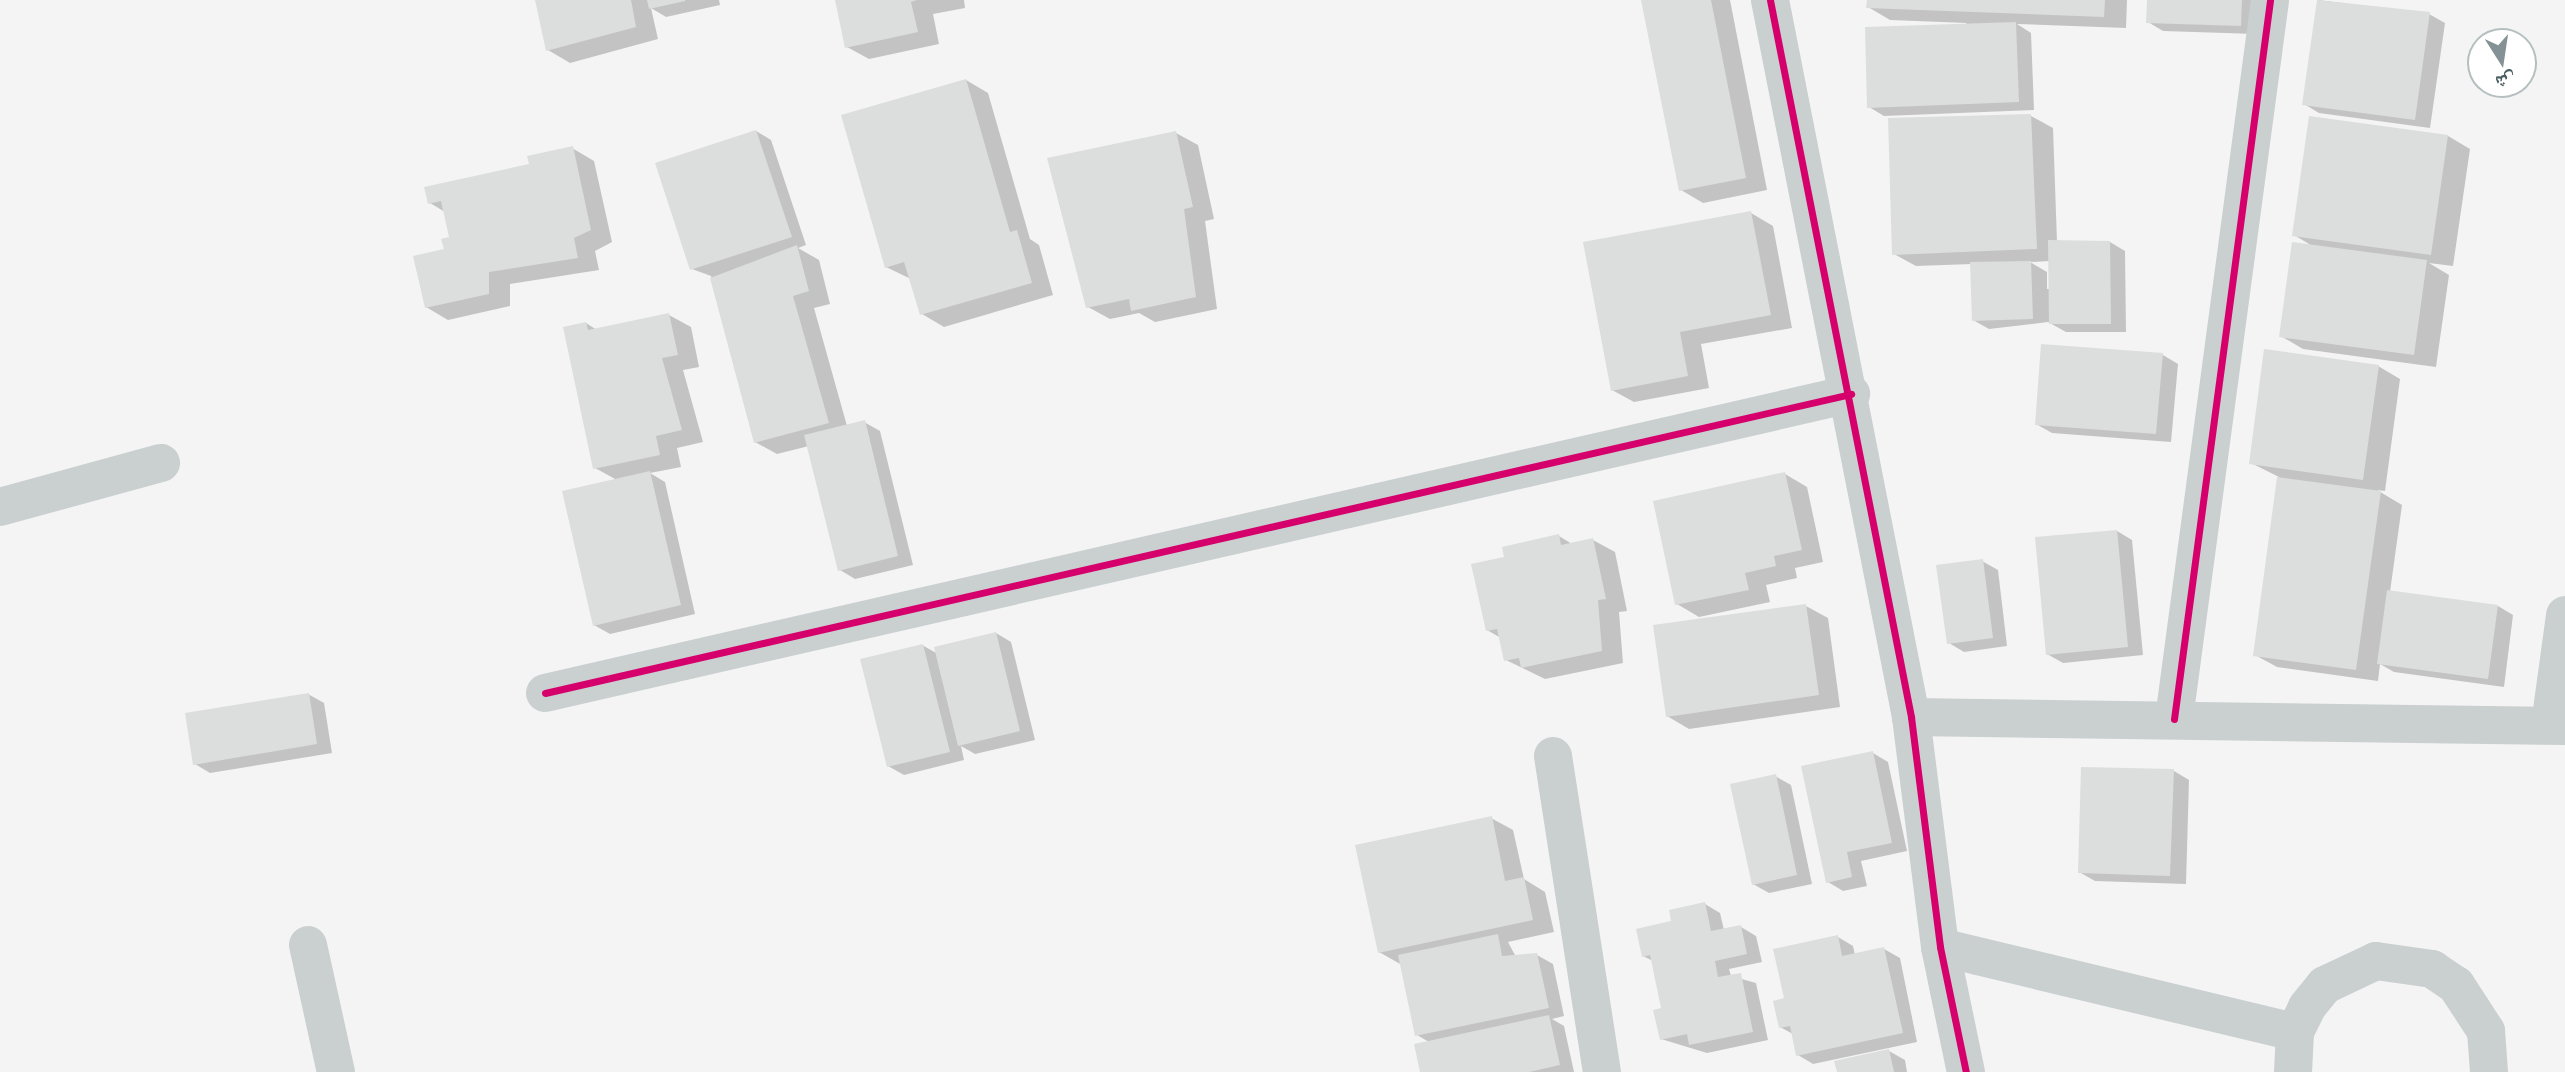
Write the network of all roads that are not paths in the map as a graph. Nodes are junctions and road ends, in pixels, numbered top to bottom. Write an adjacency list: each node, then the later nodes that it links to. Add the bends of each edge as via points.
1 (1770, 0): 3 (street)
2 (2270, 0): 9 (street)
3 (1851, 394): 7 (street); 8 (street)
4 (161, 463): 5 (street)
5 (0, 507)
6 (2565, 615): 10 (street)
7 (545, 692)
8 (1911, 717): 9 (street); 13 (street)
9 (2174, 719): 10 (street)
10 (2557, 725)
11 (1553, 756): 16 (street)
12 (308, 945): 15 (street)
13 (1940, 947): 14 (street); 17 (street)
14 (2295, 1032): 18 (street); 19 (street, via 2325,985 2376,961 2404,961 2432,969 2474,1006 2486,1031)
15 (336, 1072)
16 (1602, 1072)
17 (1966, 1072)
18 (2293, 1072)
19 (2488, 1072)

